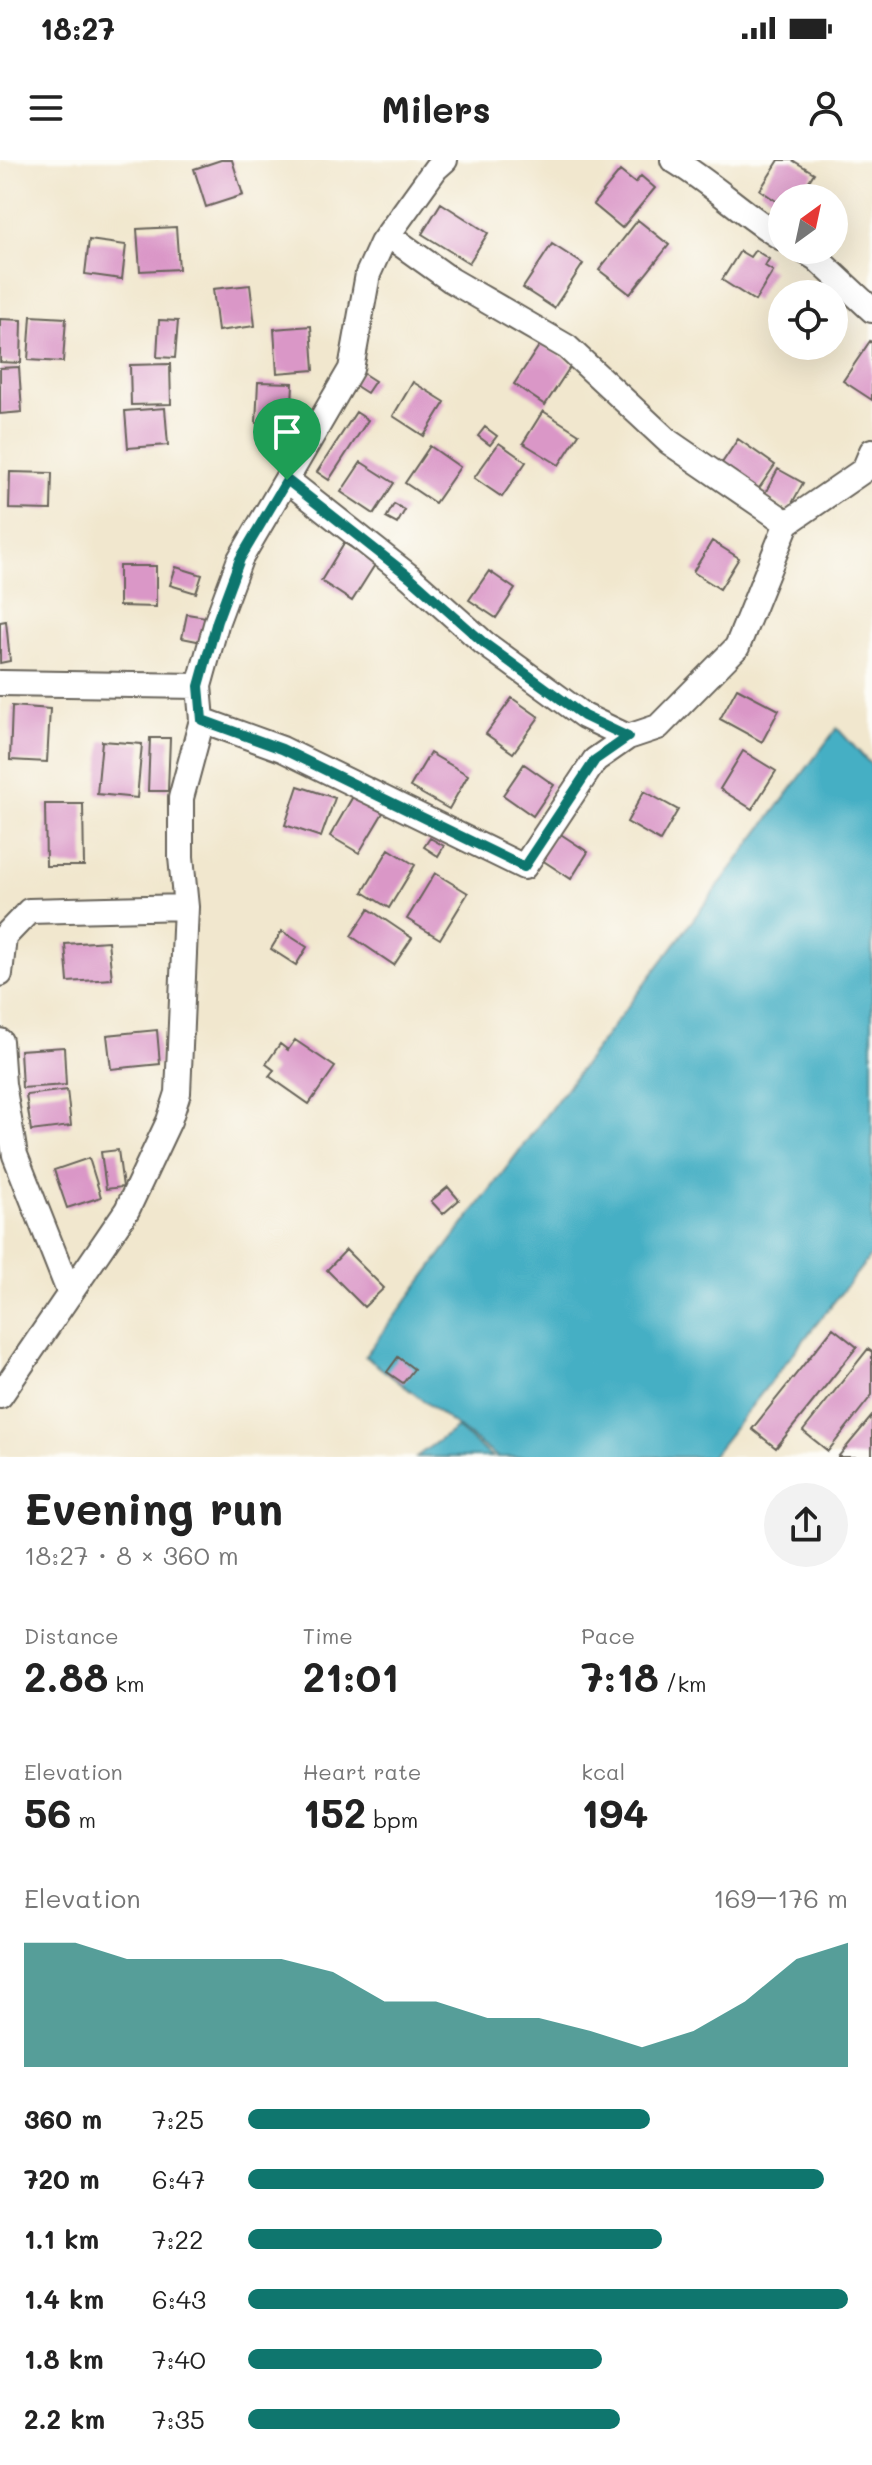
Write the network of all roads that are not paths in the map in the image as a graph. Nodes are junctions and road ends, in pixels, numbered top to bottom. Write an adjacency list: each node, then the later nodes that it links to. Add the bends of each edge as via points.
1 (445, 160): 4 (street)
2 (673, 160): 3 (street)
3 (768, 229)
4 (388, 235): 8 (street, via 368,274 351,369); 9 (street, via 451,280 567,347 669,442)
5 (822, 264): 6 (street)
6 (872, 310)
7 (872, 451): 9 (street, via 864,470)
8 (287, 480): 11 (street, via 240,559); 13 (street, via 484,643 584,716)
9 (787, 523): 13 (street, via 737,647 658,727)
10 (0, 683): 11 (street)
11 (199, 686): 12 (street)
12 (202, 720): 13 (street, via 282,749 524,867 595,760); 14 (street, via 181,798)
13 (628, 737)
14 (186, 907): 15 (street, via 29,911 4,937); 17 (street, via 178,1093 127,1210)
15 (0, 974)
16 (0, 1041): 17 (street, via 15,1155)
17 (70, 1294): 18 (street)
18 (0, 1396)

